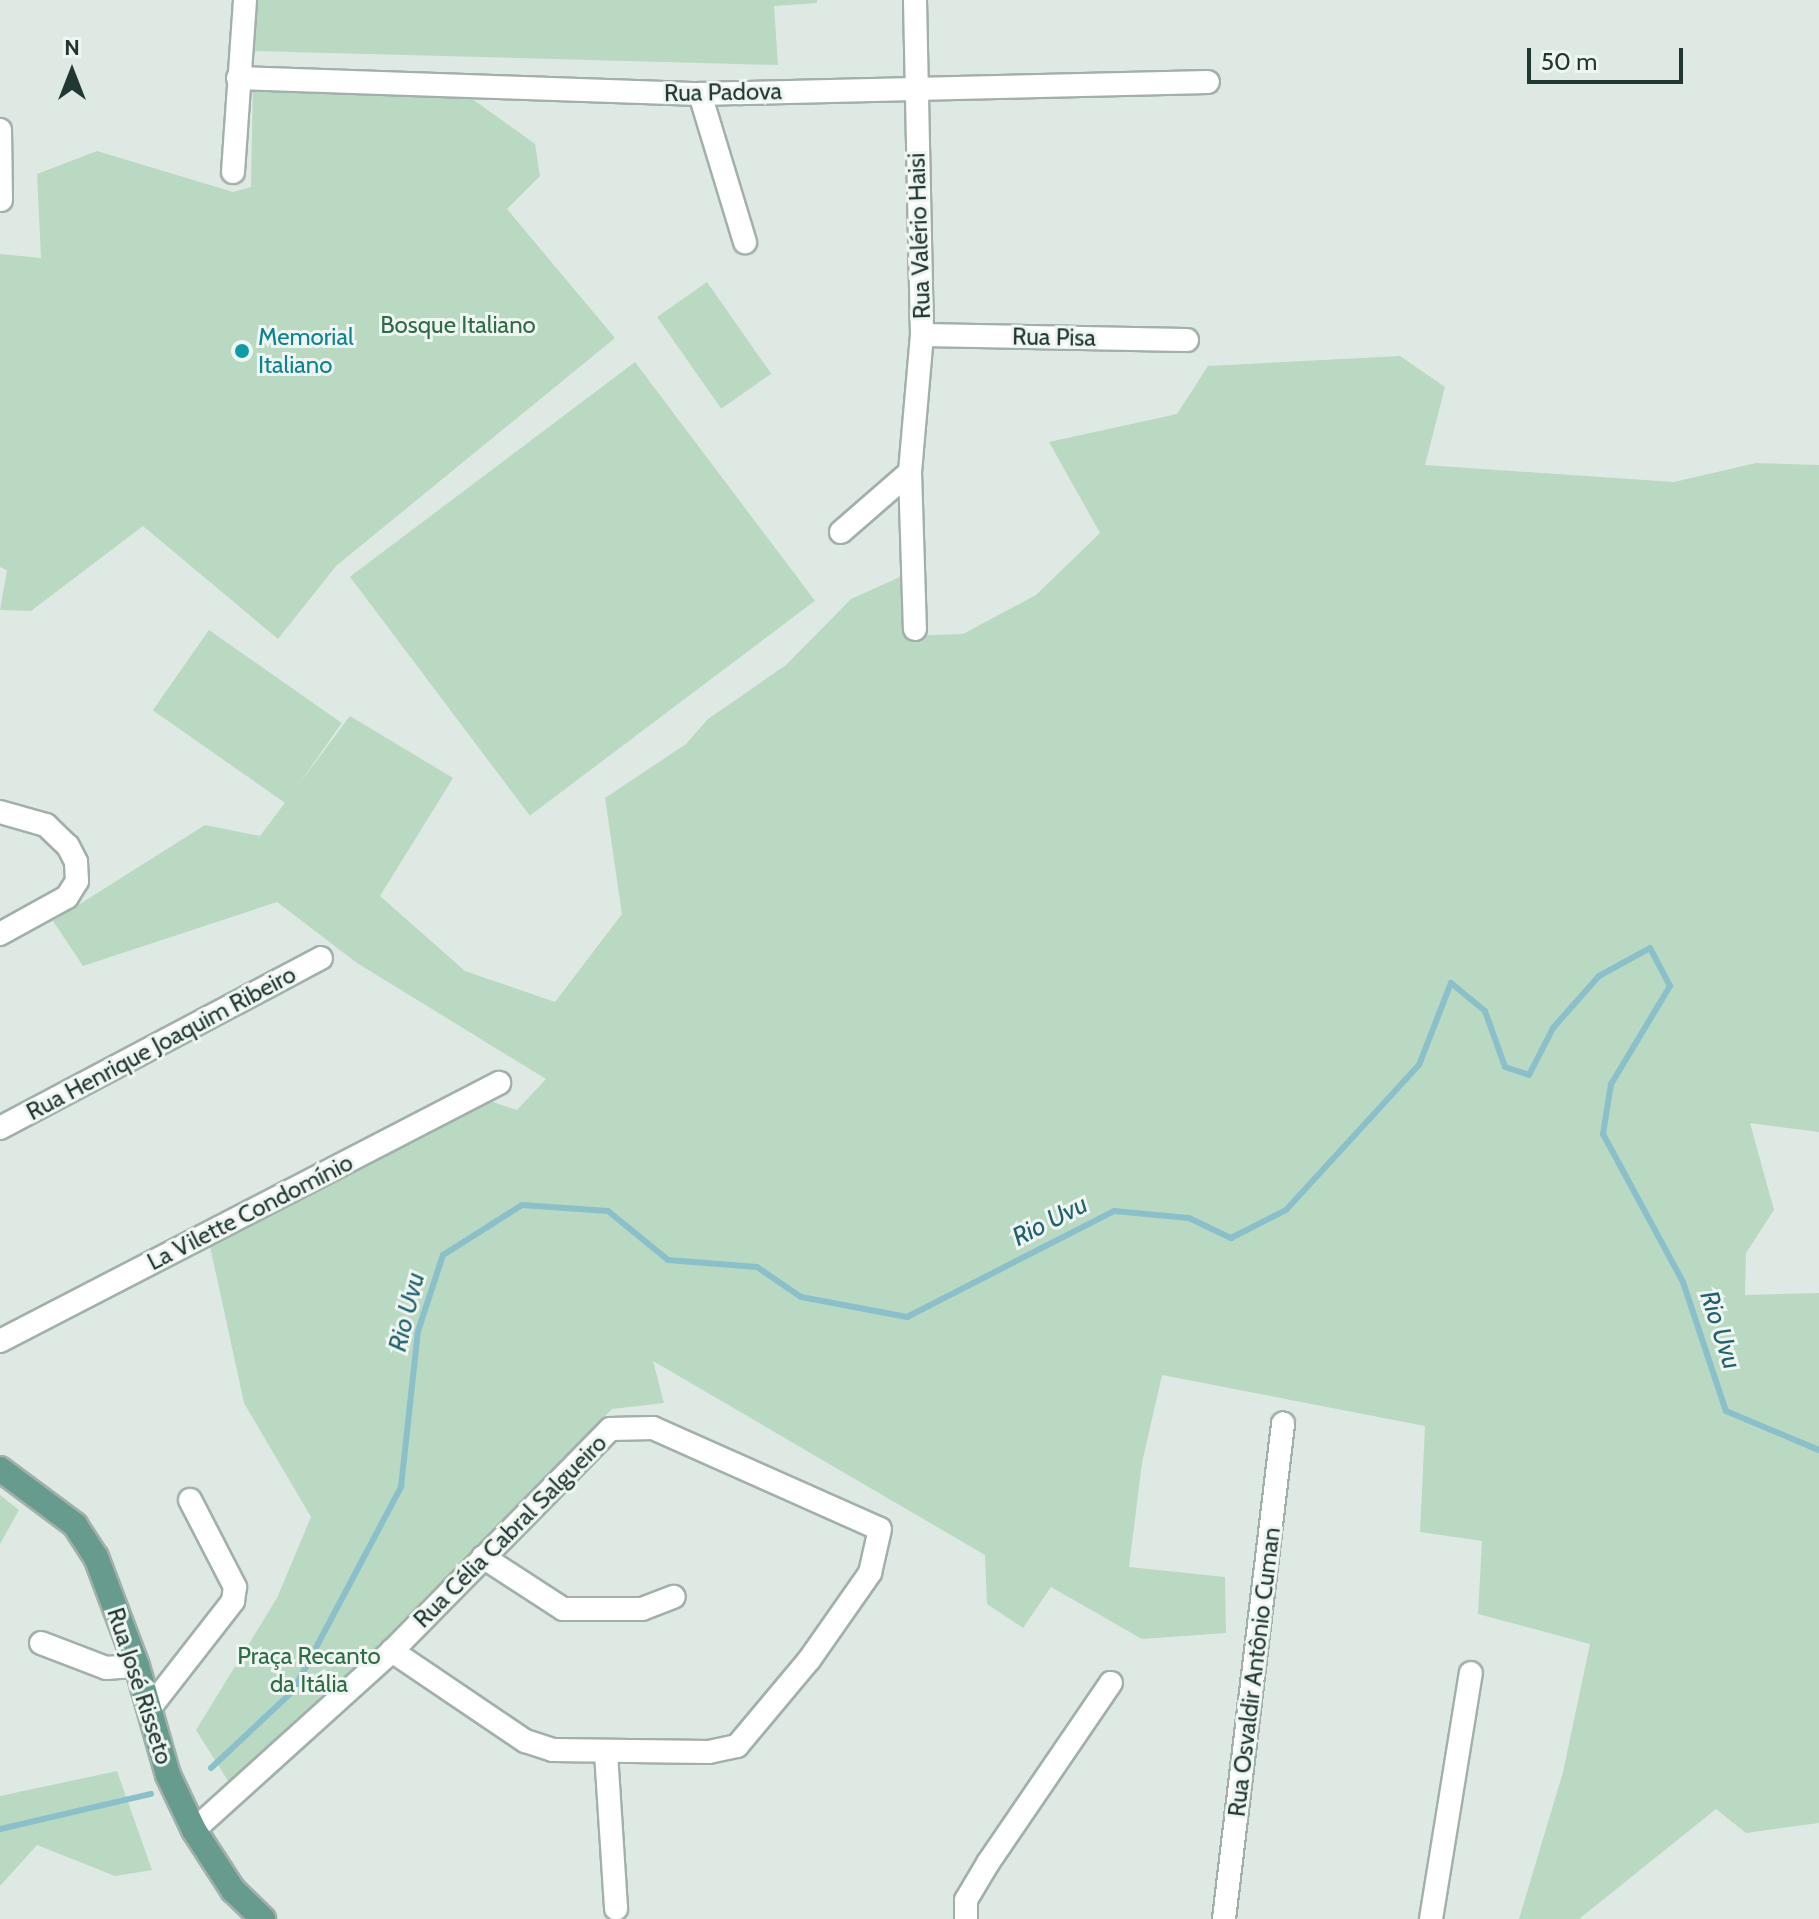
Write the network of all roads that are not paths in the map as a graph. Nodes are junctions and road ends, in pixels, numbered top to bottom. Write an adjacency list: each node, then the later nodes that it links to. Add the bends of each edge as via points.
1 (245, 0): 3 (street)
2 (915, 0): 5 (street, Rua Valério Haisi)
3 (238, 78): 6 (street, Rua Padova); 8 (street)
4 (1208, 82): 5 (street, Rua Padova)
5 (915, 86): 6 (street, Rua Padova); 11 (street, Rua Valério Haisi)
6 (700, 94): 10 (street)
7 (0, 130): 9 (street)
8 (233, 172)
9 (1, 200)
10 (745, 242)
11 (922, 335): 12 (street, Rua Pisa); 13 (street, Rua Valério Haisi)
12 (1187, 340)
13 (910, 472): 14 (street); 15 (street, Rua Valério Haisi)
14 (841, 532)
15 (915, 629)
16 (0, 812): 17 (street, via 46,825 68,846 77,881 67,897)
17 (0, 934)
18 (321, 958): 20 (street, Rua Henrique Joaquim Ribeiro)
19 (499, 1083): 21 (street, La Vilette Condomínio)
20 (0, 1128)
21 (0, 1341)
22 (1283, 1424): 38 (street, Rua Osvaldir Antônio Cuman)
23 (0, 1469): 29 (main road, Rua José Risseto, via 75,1525 96,1557)
24 (190, 1500): 32 (street, via 235,1587 233,1601)
25 (483, 1557): 26 (street, via 563,1609 642,1609); 28 (street, Rua Célia Cabral Salgueiro); 33 (street, Rua Célia Cabral Salgueiro, via 610,1429 629,1426 685,1440 880,1529 870,1573 809,1660 737,1746 709,1752)
26 (674, 1597)
27 (41, 1643): 29 (street, via 106,1668)
28 (392, 1651): 33 (street, via 525,1741 553,1750); 34 (street, Rua Célia Cabral Salgueiro)
29 (137, 1666): 32 (main road, Rua José Risseto)
30 (1471, 1673): 39 (street)
31 (1111, 1683): 37 (street, via 988,1863 966,1900)
32 (149, 1709): 34 (main road, Rua José Risseto, via 168,1775)
33 (606, 1753): 35 (street)
34 (194, 1830): 36 (main road, Rua José Risseto, via 233,1890)
35 (616, 1909)
36 (263, 1919)
37 (966, 1919)
38 (1224, 1919)
39 (1431, 1919)

